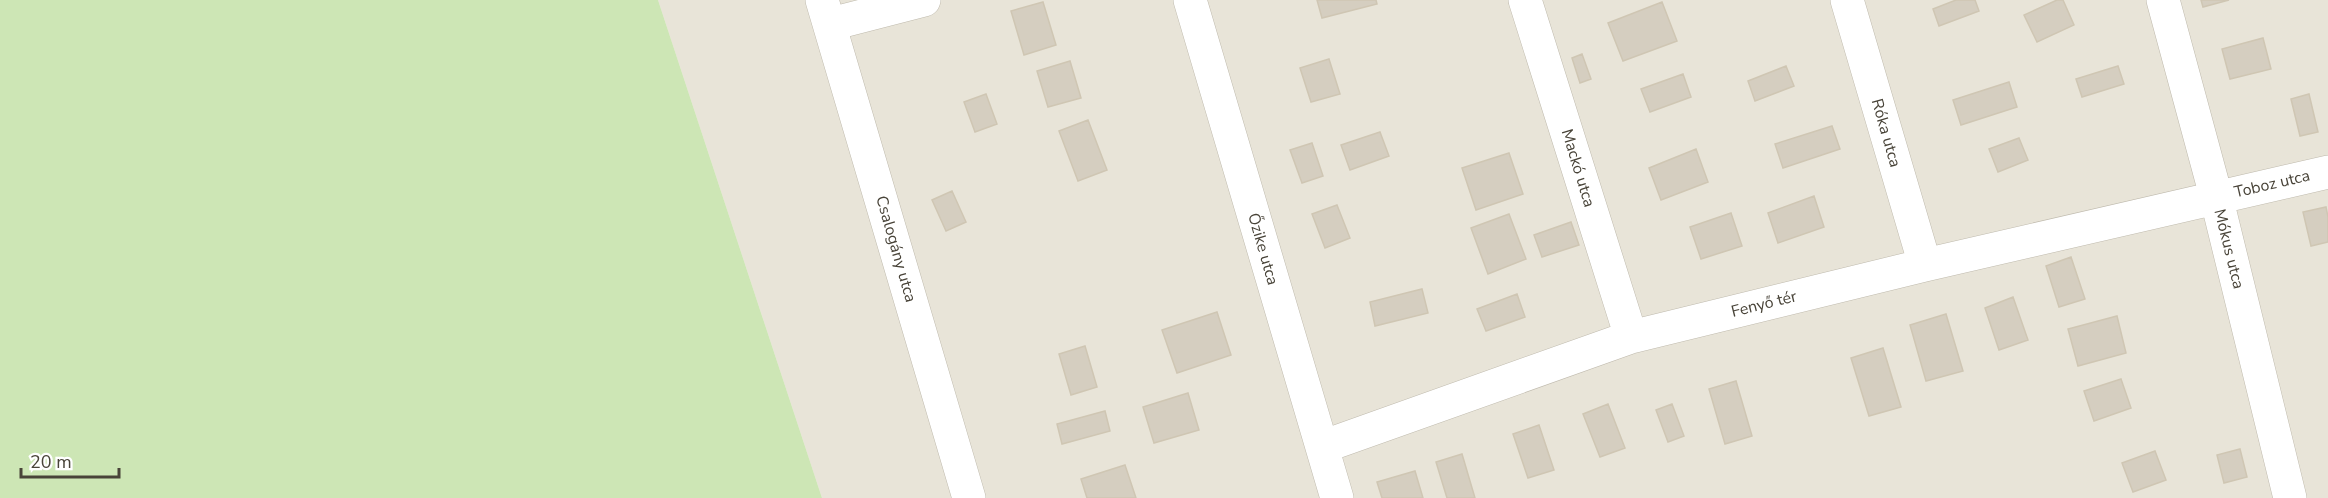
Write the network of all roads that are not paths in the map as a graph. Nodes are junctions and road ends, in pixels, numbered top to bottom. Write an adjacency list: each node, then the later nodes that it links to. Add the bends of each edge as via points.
1 (924, 0): 6 (street)
2 (1190, 0): 11 (street, Őzike utca)
3 (1525, 0): 10 (street, Mackó utca)
4 (1847, 0): 9 (street, Róka utca)
5 (2163, 0): 8 (street, Mókus utca)
6 (826, 12): 12 (street, Csalogány utca)
7 (2328, 172): 8 (street, Toboz utca)
8 (2216, 196): 9 (street, Fenyő tér); 14 (street, Mókus utca)
9 (1925, 265): 10 (street, Fenyő tér)
10 (1630, 337): 11 (street, Fenyő tér)
11 (1322, 447): 13 (street, Őzike utca)
12 (969, 498)
13 (1337, 498)
14 (2290, 498)

